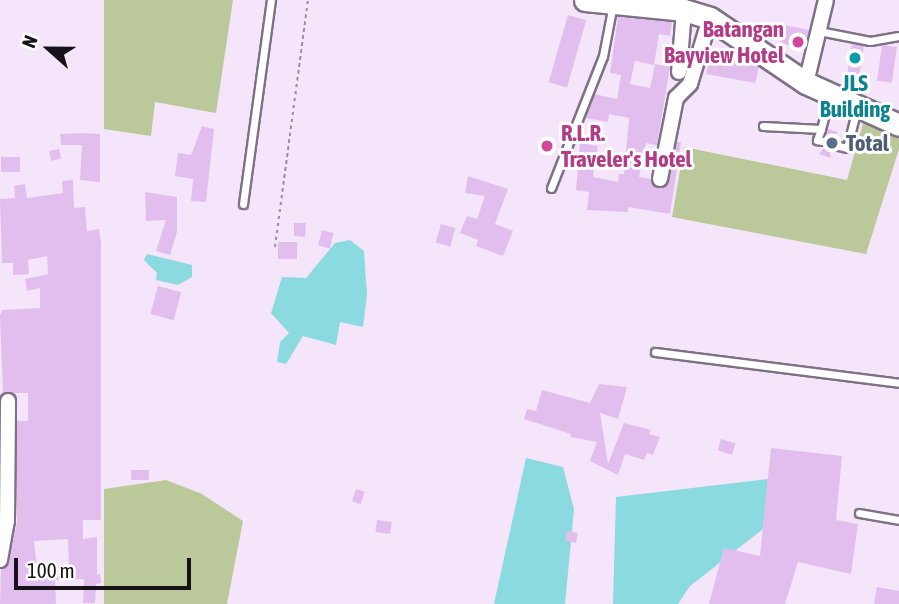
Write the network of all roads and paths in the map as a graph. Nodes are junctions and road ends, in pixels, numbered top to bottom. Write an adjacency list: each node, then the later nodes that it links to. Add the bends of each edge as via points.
1 (271, 0): 21 (lane)
2 (308, 0): 22 (path)
3 (585, 0): 5 (main road)
4 (826, 0): 8 (street)
5 (613, 3): 6 (main road); 20 (lane, via 603,56)
6 (684, 10): 7 (main road); 10 (street)
7 (710, 18): 11 (main road); 19 (street, via 690,84 676,97)
8 (819, 31): 9 (lane, via 870,41); 11 (street)
9 (899, 36)
10 (679, 72)
11 (806, 83): 12 (main road)
12 (831, 95): 13 (main road); 16 (lane)
13 (857, 108): 14 (main road); 18 (lane, via 847,148)
14 (899, 125)
15 (763, 126): 16 (lane)
16 (821, 129): 17 (lane, via 817,140)
17 (822, 141)
18 (834, 145)
19 (660, 179)
20 (551, 188)
21 (243, 204)
22 (275, 247)
23 (655, 352): 24 (lane)
24 (899, 383)
25 (8, 401): 28 (street, via 7,521)
26 (859, 513): 27 (lane)
27 (899, 520)
28 (0, 560)

